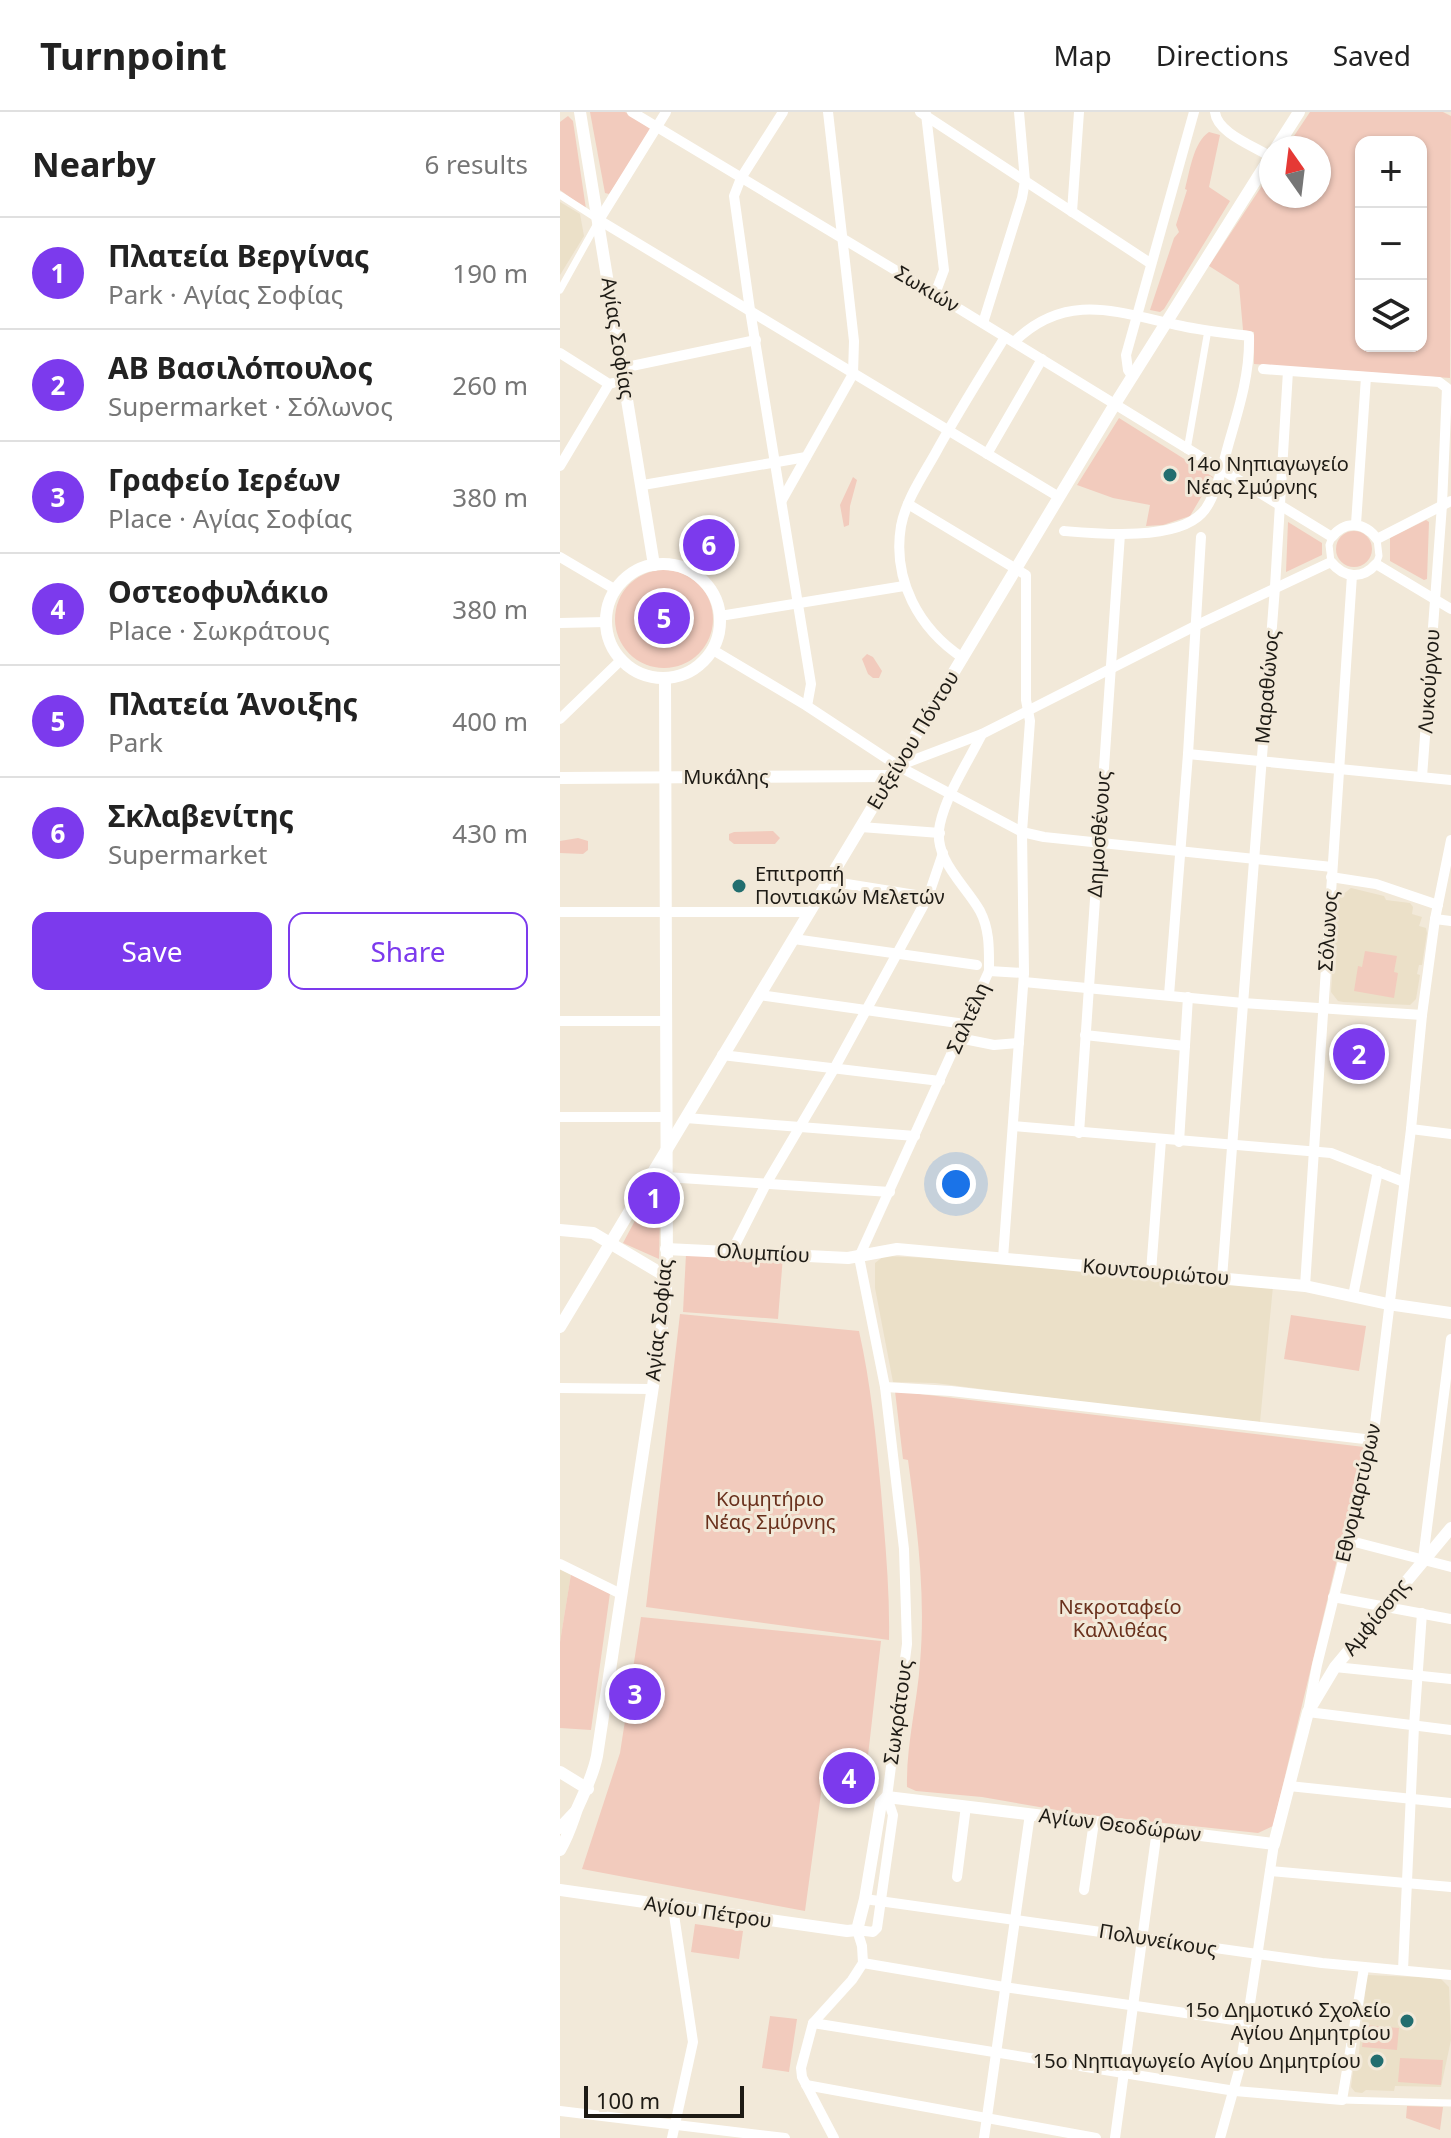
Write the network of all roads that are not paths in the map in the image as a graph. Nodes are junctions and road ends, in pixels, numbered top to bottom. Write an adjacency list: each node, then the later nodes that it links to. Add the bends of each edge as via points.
1 (580, 112): 20 (street, Αγίας Σοφίας)
2 (632, 112): 12 (street, Σωκιών)
3 (666, 112): 12 (street)
4 (783, 112): 16 (street)
5 (828, 112): 21 (street)
6 (1019, 112): 17 (street)
7 (1079, 112): 19 (street)
8 (1194, 112): 22 (street)
9 (1215, 112): 14 (street, via 1222,127)
10 (1299, 112): 13 (street)
11 (924, 113): 17 (street); 24 (street, via 944,270)
12 (657, 127): 16 (street, Σωκιών); 20 (street)
13 (1284, 136)
14 (1259, 149)
15 (1259, 175): 27 (street, Ευξείνου Πόντου)
16 (741, 178): 21 (street, Σωκιών); 25 (street, via 734,196)
17 (1025, 181): 19 (street); 28 (street)
18 (560, 195): 20 (street)
19 (1072, 212): 22 (street)
20 (599, 220): 23 (street); 25 (street); 34 (street, Αγίας Σοφίας)
21 (843, 238): 24 (street, Σωκιών); 37 (street)
22 (1150, 263): 26 (street)
23 (560, 290)
24 (935, 294): 28 (street, Σωκιών)
25 (750, 310): 30 (street); 37 (street)
26 (1136, 314): 27 (street); 31 (street, via 1058,314); 38 (street, via 1126,355)
27 (1166, 322): 29 (street); 38 (street, Ευξείνου Πόντου)
28 (983, 323): 31 (street, Σωκιών)
29 (1208, 330): 44 (street); 49 (street, via 1249,336 1244,391)
30 (756, 340): 34 (street); 47 (street)
31 (1010, 340): 33 (street, Σωκιών); 43 (street)
32 (560, 353): 41 (street)
33 (1042, 359): 42 (street, Σωκιών); 45 (street)
34 (622, 368): 40 (street, Αγίας Σοφίας)
35 (1263, 369): 36 (street, Λυκούργου)
36 (1288, 371): 39 (street, Λυκούργου); 55 (street, Μαραθώνος)
37 (853, 374): 43 (street); 46 (street)
38 (1132, 376): 42 (street, Ευξείνου Πόντου)
39 (1366, 377): 53 (street, Λυκούργου, via 1439,382 1447,388); 56 (street)
40 (625, 381): 41 (street); 50 (street, Αγίας Σοφίας)
41 (609, 384): 48 (street)
42 (1115, 404): 44 (street, Σωκιών); 51 (street, Ευξείνου Πόντου)
43 (948, 430): 45 (street); 54 (street)
44 (1187, 450): 49 (street, Σωκιών)
45 (987, 454): 51 (street)
46 (806, 457): 47 (street); 52 (street)
47 (776, 463): 50 (street); 52 (street)
48 (560, 466)
49 (1221, 471): 55 (street, Σωκιών); 58 (street, via 1203,513 1189,522 1159,532)
50 (643, 485): 65 (street, Αγίας Σοφίας)
51 (1059, 497): 66 (street, Ευξείνου Πόντου)
52 (782, 500): 72 (street)
53 (1446, 503): 61 (street); 71 (street, Λυκούργου)
54 (908, 504): 66 (street); 68 (street, via 900,541)
55 (1281, 507): 60 (street, Σωκιών); 69 (street, Μαραθώνος)
56 (1356, 524): 60 (street, via 1342,527); 61 (street)
57 (1064, 531): 58 (street)
58 (1120, 534): 81 (street, Δημοσθένους)
59 (1201, 537): 77 (street)
60 (1332, 537): 63 (street)
61 (1377, 539): 64 (street)
62 (560, 557): 70 (street)
63 (1331, 562): 67 (street); 69 (street)
64 (1376, 564): 67 (street); 71 (street)
65 (654, 565): 70 (street, via 630,575); 74 (street, via 675,565 695,574 711,590)
66 (1017, 570): 79 (street, Ευξείνου Πόντου); 84 (street, via 1026,575)
67 (1352, 575): 89 (street, Σόλωνος)
68 (904, 586): 72 (street); 79 (street, via 936,637)
69 (1275, 587): 77 (street); 88 (street, Μαραθώνος)
70 (616, 590): 75 (street)
71 (1434, 598): 73 (street); 91 (street, Λυκούργου)
72 (797, 603): 74 (street); 83 (street, via 811,684)
73 (1451, 609)
74 (720, 616): 78 (street)
75 (606, 622): 76 (street); 80 (street)
76 (560, 623)
77 (1195, 626): 81 (street); 87 (street)
78 (713, 650): 82 (street, via 693,670); 83 (street)
79 (963, 658): 90 (street, Ευξείνου Πόντου)
80 (621, 660): 82 (street, via 641,674); 85 (street)
81 (1112, 668): 84 (street); 100 (street, Δημοσθένους)
82 (665, 678): 93 (street, Αγίας Σοφίας)
83 (807, 706): 90 (street)
84 (1030, 710): 86 (street); 97 (street)
85 (560, 719)
86 (982, 734): 90 (street); 95 (street, Σαλτέλη)
87 (1188, 754): 88 (street); 101 (street)
88 (1261, 761): 89 (street); 103 (street, Μαραθώνος)
89 (1339, 769): 91 (street); 104 (street, Σόλωνος)
90 (895, 771): 93 (street, Μυκάλης); 95 (street); 96 (street, Ευξείνου Πόντου)
91 (1422, 777): 94 (street)
92 (560, 778): 93 (street, Μυκάλης)
93 (665, 778): 108 (street, Αγίας Σοφίας)
94 (1451, 780)
95 (953, 793): 97 (street); 98 (street, Σαλτέλη)
96 (861, 827): 98 (street); 105 (street, Ευξείνου Πόντου)
97 (1022, 832): 100 (street); 117 (street)
98 (940, 833): 102 (street, Σαλτέλη)
99 (1451, 840): 107 (street, Εθνομαρτύρων)
100 (1098, 842): 101 (street); 118 (street, Δημοσθένους)
101 (1179, 851): 103 (street); 120 (street)
102 (943, 853): 106 (street); 116 (street, Σαλτέλη, via 987,926)
103 (1253, 858): 104 (street); 122 (street, Μαραθώνος)
104 (1332, 872): 107 (street); 123 (street, Σόλωνος)
105 (828, 881): 106 (street); 110 (street, Ευξείνου Πόντου)
106 (928, 897): 114 (street)
107 (1438, 905): 111 (street, Εθνομαρτύρων)
108 (665, 910): 109 (street); 110 (street); 127 (street, Αγίας Σοφίας)
109 (560, 912)
110 (809, 912): 113 (street, Ευξείνου Πόντου)
111 (1435, 919): 112 (street); 125 (street, Εθνομαρτύρων)
112 (1451, 921)
113 (794, 939): 114 (street); 119 (street, Ευξείνου Πόντου)
114 (897, 953): 115 (street); 124 (street)
115 (977, 965)
116 (989, 971): 117 (street); 128 (street, Σαλτέλη)
117 (1024, 977): 118 (street); 131 (street)
118 (1089, 988): 120 (street); 129 (street, Δημοσθένους)
119 (759, 995): 124 (street); 133 (street, Ευξείνου Πόντου)
120 (1169, 995): 121 (street)
121 (1188, 997): 122 (street); 132 (street)
122 (1243, 1003): 123 (street); 149 (street, Μαραθώνος)
123 (1322, 1008): 125 (street); 151 (street, Σόλωνος)
124 (865, 1011): 128 (street); 134 (street)
125 (1422, 1015): 143 (street, Εθνομαρτύρων)
126 (560, 1021): 127 (street)
127 (666, 1021): 136 (street, Αγίας Σοφίας)
128 (965, 1024): 130 (street, Σαλτέλη)
129 (1085, 1035): 132 (street); 144 (street, Δημοσθένους)
130 (959, 1038): 131 (street, via 994,1045); 135 (street, Σαλτέλη)
131 (1019, 1043): 142 (street)
132 (1185, 1046): 148 (street)
133 (722, 1055): 134 (street); 137 (street, Ευξείνου Πόντου)
134 (834, 1069): 135 (street); 141 (street)
135 (940, 1081): 146 (street, Σαλτέλη)
136 (666, 1102): 137 (street, via 678,1108); 139 (street, Αγίας Σοφίας)
137 (694, 1104): 140 (street, Ευξείνου Πόντου)
138 (560, 1117): 139 (street)
139 (666, 1117): 150 (street, Αγίας Σοφίας)
140 (686, 1118): 141 (street); 150 (street, Ευξείνου Πόντου)
141 (800, 1126): 146 (street); 155 (street)
142 (1013, 1126): 144 (street); 162 (street)
143 (1411, 1129): 145 (street); 154 (street, Εθνομαρτύρων)
144 (1079, 1133): 147 (street)
145 (1451, 1134)
146 (915, 1136): 156 (street, Σαλτέλη)
147 (1161, 1140): 148 (street); 163 (street)
148 (1179, 1142): 149 (street)
149 (1232, 1146): 151 (street); 165 (street)
150 (666, 1147): 153 (street, Αγίας Σοφίας); 158 (street, Ευξείνου Πόντου)
151 (1312, 1152): 152 (street, via 1341,1155); 166 (street, Σόλωνος)
152 (1378, 1171): 154 (street); 167 (street)
153 (666, 1177): 155 (street); 159 (street, Αγίας Σοφίας)
154 (1404, 1182): 168 (street, Εθνομαρτύρων)
155 (766, 1184): 156 (street); 160 (street)
156 (890, 1192): 161 (street, Σαλτέλη)
157 (560, 1230): 158 (street, via 593,1233)
158 (614, 1246): 164 (street); 170 (street, Ευξείνου Πόντου)
159 (666, 1249): 160 (street, Ολυμπίου); 164 (street, Αγίας Σοφίας)
160 (732, 1251): 161 (street, Ολυμπίου)
161 (859, 1257): 162 (street, Κουντουριώτου, via 897,1249); 172 (street, Σωκράτους)
162 (1003, 1258): 163 (street, Κουντουριώτου)
163 (1151, 1272): 165 (street, Κουντουριώτου)
164 (667, 1277): 174 (street, Αγίας Σοφίας)
165 (1222, 1278): 166 (street, Κουντουριώτου)
166 (1305, 1286): 167 (street, Κουντουριώτου)
167 (1353, 1296): 168 (street, Κουντουριώτου)
168 (1388, 1304): 169 (street, Κουντουριώτου); 175 (street, Εθνομαρτύρων)
169 (1451, 1313)
170 (560, 1327)
171 (1451, 1339): 178 (street)
172 (885, 1387): 175 (street); 195 (street, Σωκράτους, via 904,1549 907,1644)
173 (560, 1388): 174 (street)
174 (651, 1389): 181 (street, Αγίας Σοφίας)
175 (1373, 1440): 177 (street, Εθνομαρτύρων)
176 (1451, 1528): 178 (street, Αμφίσσης)
177 (1347, 1540): 178 (street); 182 (street, Εθνομαρτύρων)
178 (1423, 1559): 180 (street); 183 (street, Αμφίσσης)
179 (560, 1564): 181 (street)
180 (1451, 1567)
181 (621, 1594): 194 (street, Αγίας Σοφίας)
182 (1333, 1597): 183 (street); 189 (street, Εθνομαρτύρων)
183 (1384, 1607): 184 (street); 186 (street, Αμφίσσης)
184 (1422, 1613): 185 (street); 187 (street)
185 (1451, 1619)
186 (1335, 1667): 187 (street); 189 (street, Αμφίσσης)
187 (1417, 1675): 188 (street); 190 (street)
188 (1451, 1679)
189 (1308, 1712): 190 (street); 193 (street, Εθνομαρτύρων)
190 (1414, 1726): 191 (street); 196 (street)
191 (1451, 1730)
192 (560, 1772): 194 (street)
193 (1289, 1786): 196 (street); 204 (street, Εθνομαρτύρων)
194 (588, 1789): 199 (street, Αγίας Σοφίας)
195 (887, 1797): 198 (street, Αγίων Θεοδώρων); 213 (street, Σωκράτους, via 881,1803); 214 (street, via 893,1815)
196 (1412, 1800): 197 (street); 209 (street)
197 (1451, 1803)
198 (966, 1806): 200 (street, Αγίων Θεοδώρων); 208 (street)
199 (577, 1809): 202 (street, Αγίας Σοφίας); 205 (street, Αγίας Σοφίας)
200 (1030, 1814): 201 (street, Αγίων Θεοδώρων); 216 (street)
201 (1094, 1822): 203 (street, Αγίων Θεοδώρων); 211 (street)
202 (560, 1828)
203 (1157, 1830): 204 (street, Αγίων Θεοδώρων); 218 (street)
204 (1274, 1844): 206 (street, Εθνομαρτύρων)
205 (560, 1850)
206 (1270, 1871): 209 (street); 219 (street, Εθνομαρτύρων)
207 (560, 1877): 212 (street)
208 (957, 1877)
209 (1408, 1884): 210 (street); 222 (street)
210 (1451, 1887)
211 (1084, 1890)
212 (565, 1891): 215 (street, Αγίου Πέτρου)
213 (865, 1899): 214 (street, Πολυνείκους); 217 (street, Σωκράτους)
214 (881, 1901): 216 (street, Πολυνείκους); 217 (street, via 877,1928)
215 (673, 1908): 217 (street, Αγίου Πέτρου); 236 (street, via 693,2042)
216 (1014, 1919): 218 (street, Πολυνείκους); 224 (street)
217 (857, 1930): 220 (street, Σωκράτους)
218 (1143, 1937): 219 (street, Πολυνείκους); 225 (street)
219 (1257, 1955): 221 (street, Πολυνείκους); 226 (street, Εθνομαρτύρων)
220 (863, 1963): 224 (street); 227 (street)
221 (1364, 1968): 222 (street, Πολυνείκους); 232 (street)
222 (1403, 1970): 223 (street, Πολυνείκους)
223 (1451, 1975)
224 (1004, 1987): 225 (street); 228 (street)
225 (1134, 2006): 226 (street); 229 (street)
226 (1248, 2022): 231 (street, Εθνομαρτύρων)
227 (813, 2023): 228 (street); 230 (street, via 801,2068)
228 (997, 2053): 229 (street); 235 (street)
229 (1124, 2075): 231 (street); 242 (street)
230 (806, 2085): 235 (street); 239 (street)
231 (1235, 2091): 232 (street); 243 (street, Εθνομαρτύρων)
232 (1342, 2100): 233 (street)
233 (1451, 2103)
234 (560, 2111): 236 (street)
235 (987, 2117): 240 (street); 241 (street)
236 (675, 2124): 237 (street); 238 (street)
237 (672, 2138)
238 (785, 2138)
239 (834, 2138)
240 (984, 2138)
241 (1096, 2138)
242 (1115, 2138)
243 (1220, 2138)

